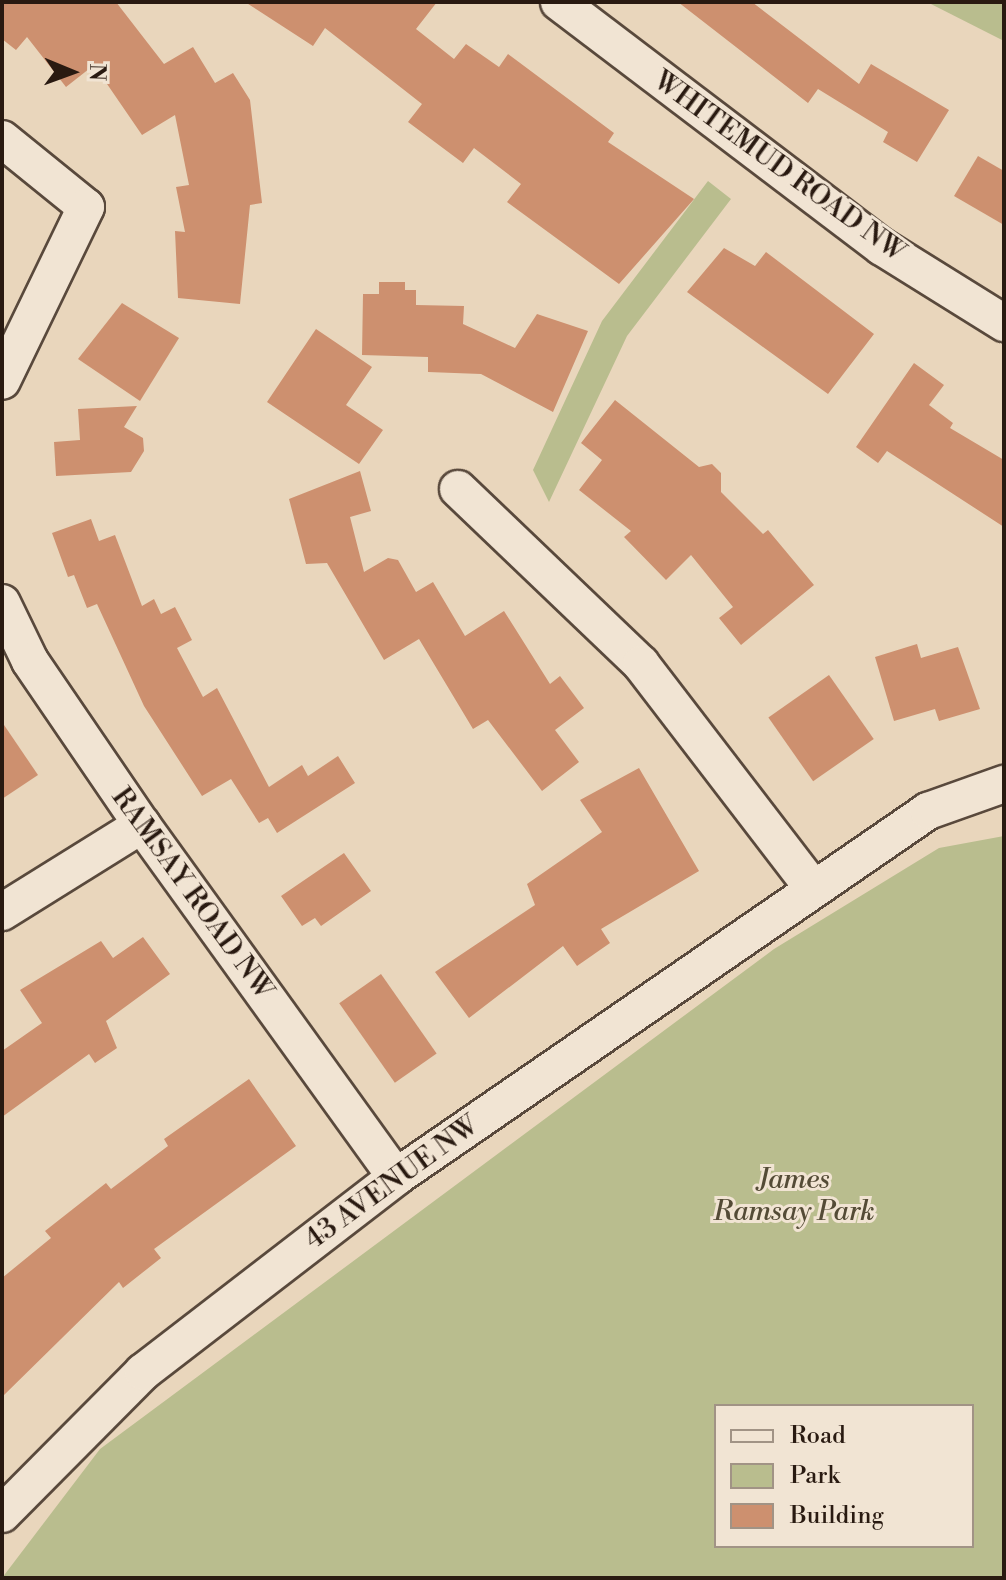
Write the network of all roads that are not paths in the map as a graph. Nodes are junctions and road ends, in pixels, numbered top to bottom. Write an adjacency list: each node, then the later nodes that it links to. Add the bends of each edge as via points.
1 (559, 2): 3 (street, WHITEMUD ROAD NW, via 882,247)
2 (2, 139): 4 (street, via 86,207)
3 (1004, 323)
4 (2, 381)
5 (458, 489): 9 (street, via 641,664)
6 (2, 603): 8 (street, RAMSAY ROAD NW, via 30,661)
7 (1004, 784): 9 (street, 43 AVENUE NW, via 928,811)
8 (142, 825): 10 (street); 11 (street, RAMSAY ROAD NW)
9 (812, 887): 11 (street, 43 AVENUE NW)
10 (2, 912)
11 (396, 1177): 12 (street, 43 AVENUE NW, via 143,1372)
12 (2, 1514)

